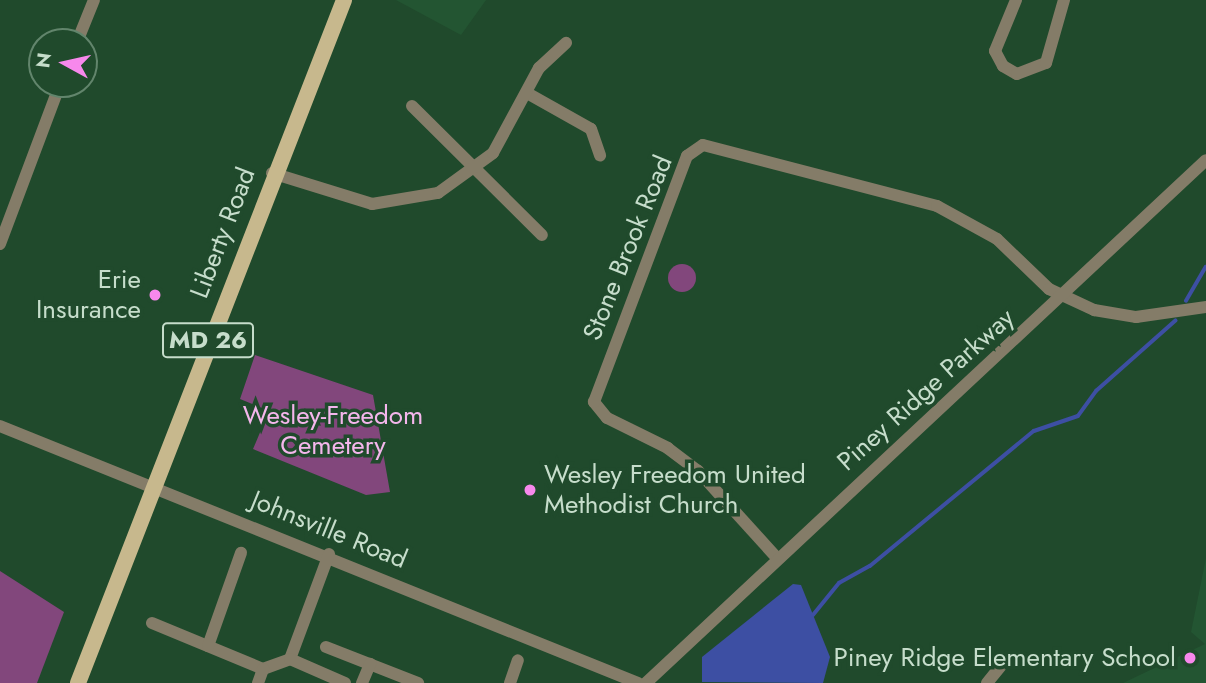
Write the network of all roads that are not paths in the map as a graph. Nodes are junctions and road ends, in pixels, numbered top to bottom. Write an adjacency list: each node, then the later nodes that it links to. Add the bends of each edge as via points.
1 (94, 0): 5 (street)
2 (344, 0): 13 (main road, Liberty Road / MD 26)
3 (1016, 0): 4 (street, via 995,51 1003,66 1017,74 1046,63)
4 (1064, 0)
5 (83, 28)
6 (566, 43): 7 (street, via 550,54)
7 (527, 93): 10 (street, via 591,129); 12 (street)
8 (55, 98): 15 (street)
9 (412, 106): 12 (street)
10 (600, 155)
11 (1206, 160): 16 (street, Piney Ridge Parkway)
12 (476, 169): 13 (street, via 438,193 387,205 331,196); 14 (street)
13 (272, 173): 19 (main road, Liberty Road / MD 26)
14 (542, 235)
15 (0, 244)
16 (1065, 296): 17 (street, via 1094,310 1136,317); 22 (street, Piney Ridge Parkway); 22 (street, Stone Brook Road, via 997,239 937,206 714,143 687,156 594,402 607,418 668,448 698,471)
17 (1206, 307)
18 (0, 426): 19 (street, Johnsville Road)
19 (153, 484): 21 (street, Johnsville Road); 31 (main road, Liberty Road / MD 26)
20 (242, 553): 24 (street)
21 (329, 554): 27 (street); 37 (street, Johnsville Road)
22 (777, 558): 38 (street, Piney Ridge Parkway)
23 (152, 624): 24 (street)
24 (208, 646): 30 (street)
25 (327, 647): 29 (street)
26 (1008, 657): 39 (street)
27 (290, 659): 30 (street); 33 (street)
28 (518, 660): 36 (street)
29 (370, 664): 34 (street); 35 (street)
30 (263, 669): 32 (street)
31 (78, 683)
32 (258, 683)
33 (345, 683)
34 (362, 683)
35 (418, 683)
36 (510, 683)
37 (638, 683)
38 (646, 683)
39 (987, 683)

